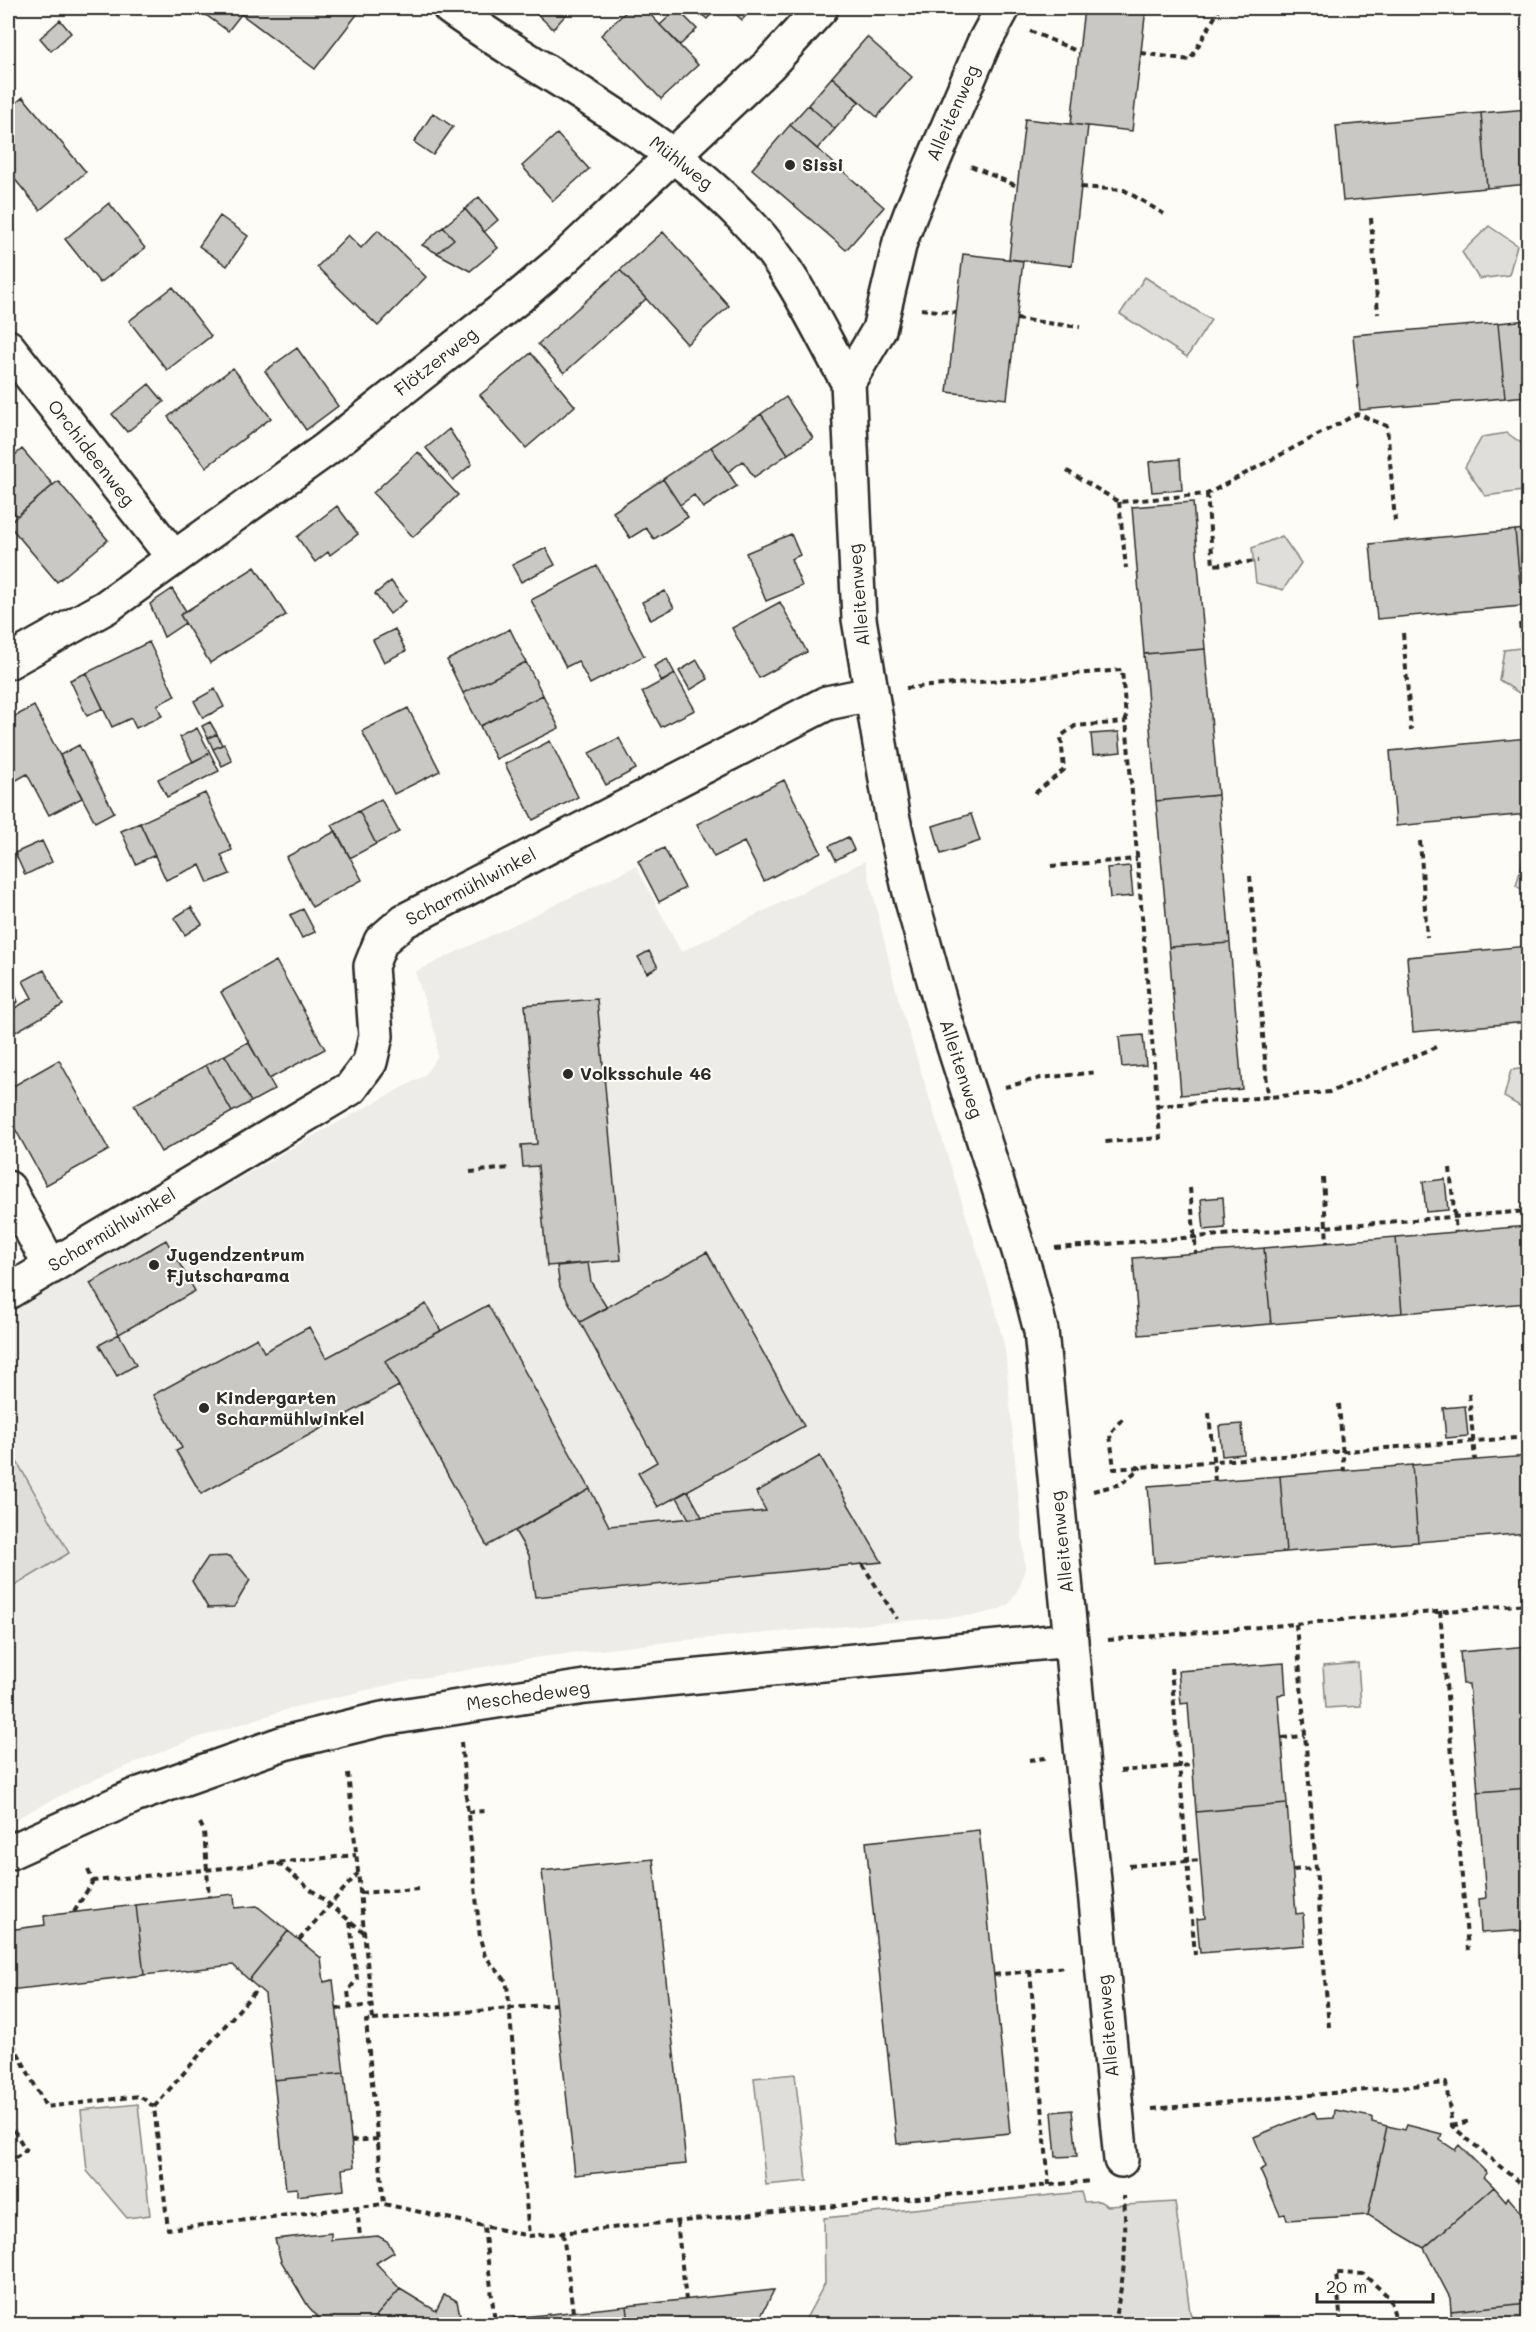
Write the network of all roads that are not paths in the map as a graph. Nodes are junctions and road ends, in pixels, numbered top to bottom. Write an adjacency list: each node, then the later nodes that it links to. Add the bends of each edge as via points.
1 (450, 8): 4 (street, Mühlweg)
2 (820, 8): 4 (street, Flötzerweg, via 770,65)
3 (1014, 18): 6 (street, Alleitenweg, via 984,43 900,242 879,330)
4 (674, 154): 6 (street, Mühlweg, via 754,228 798,290); 7 (street, Flötzerweg, via 511,303 325,450)
5 (8, 347): 7 (street, Orchideenweg)
6 (848, 382): 9 (street, Alleitenweg, via 859,619)
7 (174, 558): 8 (street, Flötzerweg, via 106,607)
8 (8, 662)
9 (884, 691): 11 (street, Scharmühlwinkel, via 828,703 404,921 381,941 371,966 376,1036 370,1062 351,1088); 13 (street, Alleitenweg, via 892,814 911,897 1041,1331)
10 (8, 1188): 11 (street)
11 (51, 1267): 12 (street, Scharmühlwinkel)
12 (8, 1292)
13 (1085, 1640): 14 (street, Meschedeweg, via 585,1687 382,1719 284,1743 134,1796); 15 (street, Alleitenweg)
14 (8, 1853)
15 (1121, 2160)

